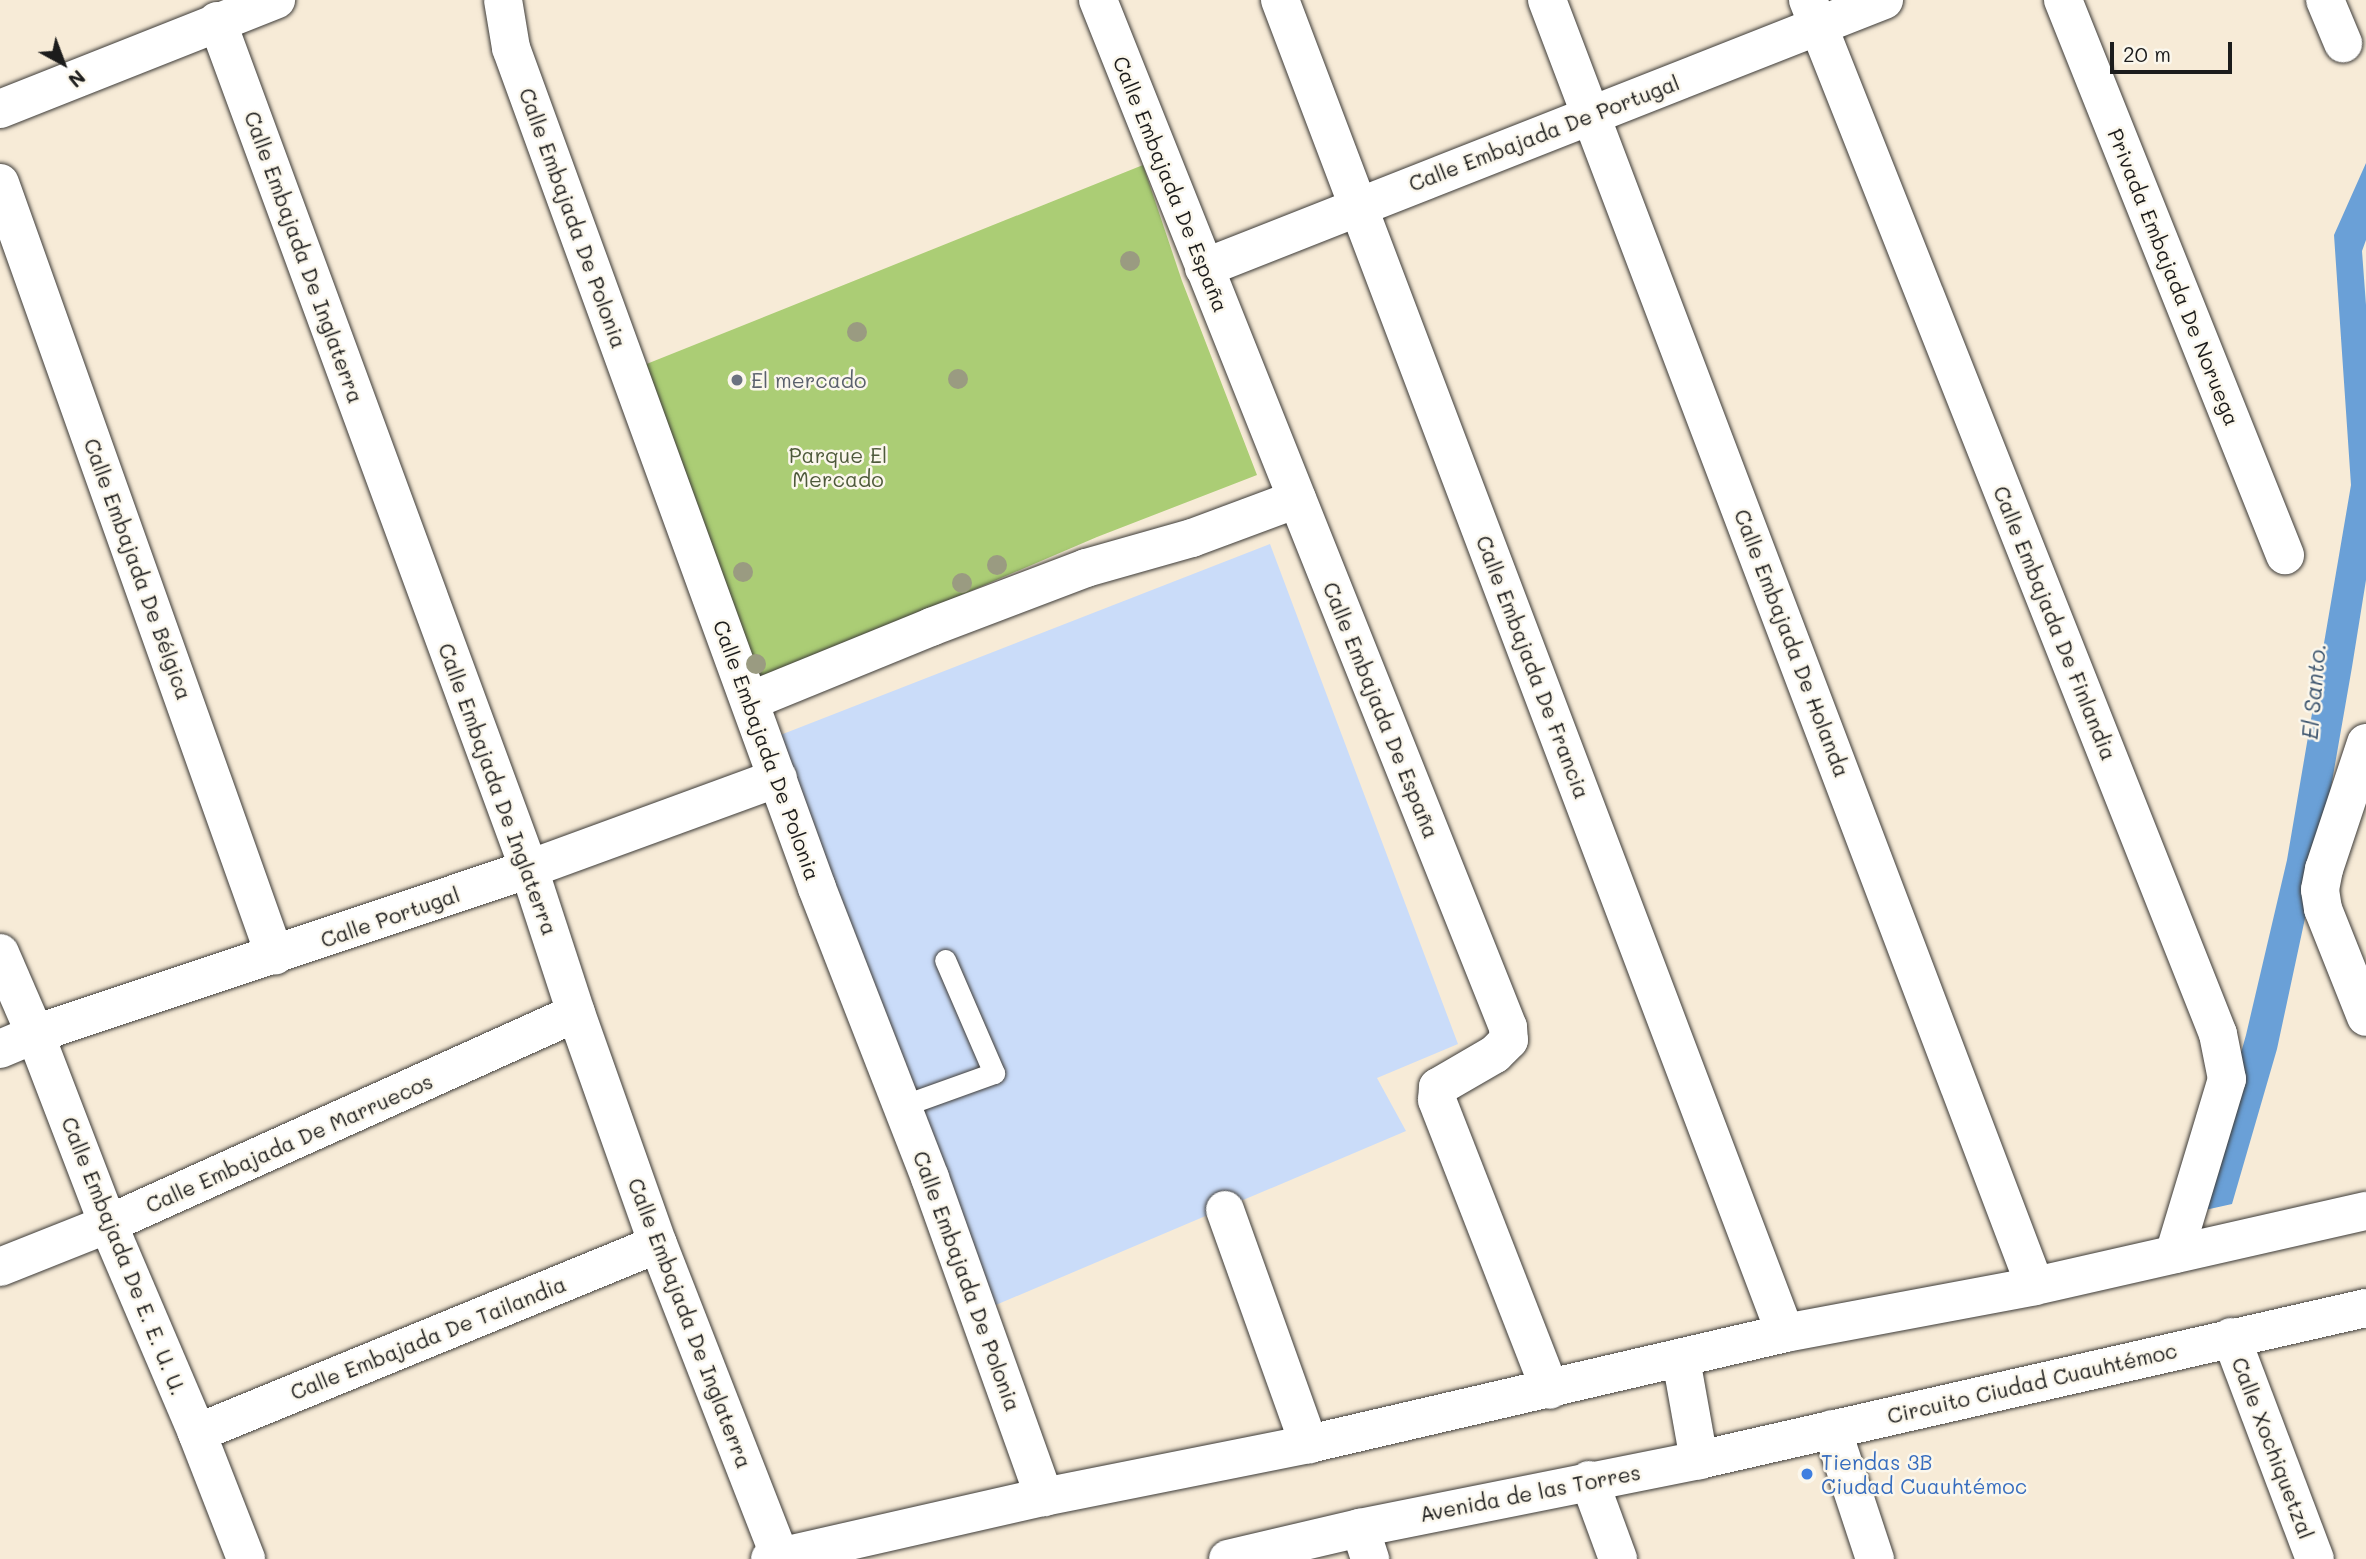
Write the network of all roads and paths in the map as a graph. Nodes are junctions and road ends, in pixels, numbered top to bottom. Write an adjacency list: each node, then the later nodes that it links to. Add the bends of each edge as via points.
1 (276, 0): 10 (street)
2 (503, 0): 19 (street, Calle Embajada De Polonia, via 511,48)
3 (1098, 0): 16 (street, Calle Embajada De España)
4 (1280, 0): 15 (street, Calle Embajada De Francia)
5 (1548, 0): 13 (street, Calle Embajada De Holanda)
6 (1884, 0): 9 (street, Calle Embajada De Portugal)
7 (2063, 0): 18 (street, Privada Embajada De Noruega)
8 (2325, 0): 11 (street)
9 (1813, 12): 13 (street, Calle Embajada De Portugal); 35 (street, Calle Embajada De Finlandia, via 2218,1034 2227,1079)
10 (217, 21): 12 (street); 22 (street, Calle Embajada De Inglaterra)
11 (2343, 43)
12 (0, 109)
13 (1593, 115): 15 (street, Calle Embajada De Portugal); 37 (street, Calle Embajada De Holanda)
14 (0, 183): 24 (street, Calle Embajada De Bélgica)
15 (1358, 205): 16 (street, Calle Embajada De Portugal); 39 (street, Calle Embajada De Francia)
16 (1204, 268): 17 (street, Calle Embajada De España)
17 (1297, 499): 19 (street, via 1192,538 1076,572); 42 (street, Calle Embajada De España, via 1508,1027 1509,1040 1495,1054 1438,1087 1437,1100)
18 (2285, 555)
19 (750, 701): 21 (street, Calle Embajada De Polonia)
20 (2366, 743): 27 (street, via 2320,890 2323,909)
21 (778, 778): 22 (street, Calle Portugal); 30 (street, Calle Embajada De Polonia)
22 (529, 869): 24 (street, Calle Portugal); 26 (street, Calle Embajada De Inglaterra)
23 (0, 953): 28 (street, Calle Embajada De E. E. U. U.)
24 (275, 956): 28 (street, Calle Portugal)
25 (945, 960): 30 (lane, via 994,1073)
26 (576, 1013): 33 (street, Calle Embajada De Marruecos); 34 (street, Calle Embajada De Inglaterra)
27 (2366, 1017)
28 (35, 1034): 29 (street, Calle Portugal); 33 (street, Calle Embajada De E. E. U. U.)
29 (0, 1049)
30 (902, 1106): 48 (street, Calle Embajada De Polonia)
31 (1225, 1210): 45 (street)
32 (2366, 1211): 35 (street)
33 (108, 1224): 36 (street, Calle Embajada De Marruecos); 44 (street, Calle Embajada De E. E. U. U.)
34 (658, 1244): 44 (street, Calle Embajada De Tailandia); 50 (street, Calle Embajada De Inglaterra)
35 (2174, 1254): 37 (street)
36 (0, 1267)
37 (2035, 1286): 39 (street)
38 (2366, 1308): 40 (street, Circuito Ciudad Cuauhtémoc)
39 (1784, 1333): 41 (street)
40 (2231, 1337): 43 (street, Circuito Ciudad Cuauhtémoc); 55 (street, Calle Xochiquetzal)
41 (1681, 1359): 42 (street); 46 (street)
42 (1550, 1390): 45 (street)
43 (1832, 1429): 46 (street, Avenida de las Torres); 54 (street)
44 (197, 1433): 51 (street, Calle Embajada De E. E. U. U.)
45 (1309, 1444): 48 (street)
46 (1699, 1460): 47 (street, Avenida de las Torres)
47 (1589, 1480): 49 (street, Avenida de las Torres); 53 (street)
48 (1044, 1497): 50 (street)
49 (1365, 1544): 52 (street, Avenida de las Torres)
50 (775, 1558)
51 (246, 1559)
52 (1228, 1559)
53 (1618, 1559)
54 (1875, 1559)
55 (2315, 1559)

